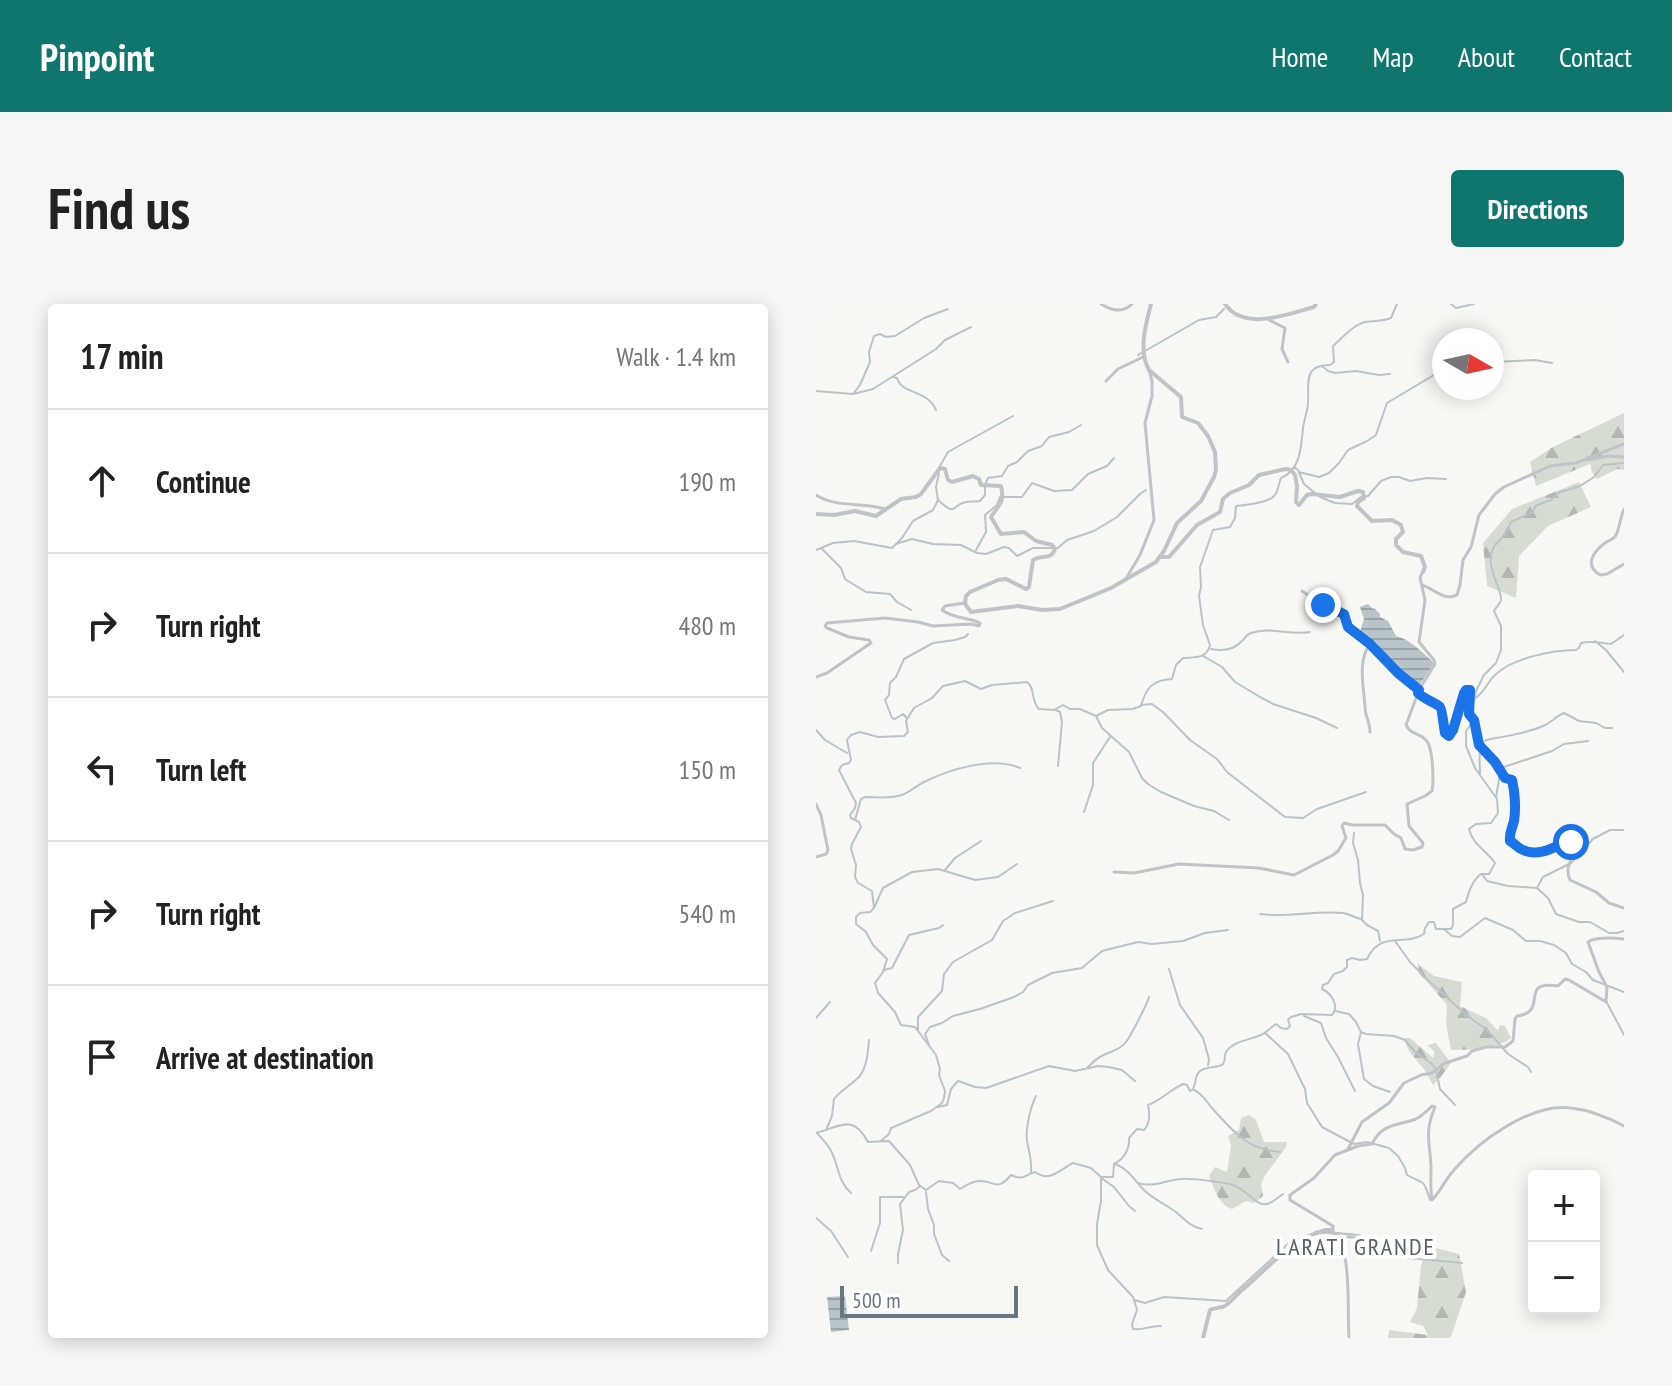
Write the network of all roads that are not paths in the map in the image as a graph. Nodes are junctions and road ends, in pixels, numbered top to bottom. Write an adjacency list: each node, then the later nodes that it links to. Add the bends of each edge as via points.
1 (1101, 304): 2 (street, via 1121,310)
2 (1132, 304)
3 (1151, 304): 7 (street)
4 (1225, 304): 6 (street, via 1234,315)
5 (1316, 304): 6 (street)
6 (1266, 318): 8 (street, via 1285,328 1282,349)
7 (1144, 356): 9 (street); 10 (street)
8 (1288, 362)
9 (1149, 370): 18 (street, via 1181,397 1182,417 1202,426 1215,462 1214,477 1201,501 1177,523); 21 (street, via 1152,396 1145,423 1154,520)
10 (1106, 381)
11 (1624, 444): 12 (street)
12 (1588, 457): 13 (street); 22 (street, via 1550,466 1504,487 1486,504 1463,560 1456,596 1439,595)
13 (1624, 457)
14 (816, 495): 15 (street, via 840,504)
15 (885, 509): 17 (street, via 876,516 855,511); 24 (street, via 921,494 942,468 952,482 973,476 984,487 1001,486 1000,505 991,517 1001,534 1024,532 1054,546 1052,555 1033,560 1026,589 998,580 970,592)
16 (1624, 509): 19 (street, via 1615,537 1591,562 1600,575)
17 (816, 514)
18 (1160, 557): 20 (street, via 1169,557 1197,525 1220,512 1227,495 1259,475 1286,469 1295,475 1299,505 1307,495 1363,492 1357,506 1372,521 1400,523 1403,532 1396,545 1421,556); 21 (street)
19 (1624, 564)
20 (1423, 572): 22 (street)
21 (1124, 580): 24 (street, via 1053,610 1018,606 971,612)
22 (1422, 585): 27 (street, via 1419,642 1435,664)
23 (1302, 591): 25 (street, via 1344,614 1348,627)
24 (965, 604): 26 (street, via 942,610 979,626 885,618 825,624 871,643)
25 (1370, 644): 27 (street); 28 (street, via 1362,674)
26 (816, 677)
27 (1418, 691): 31 (street, via 1406,725 1429,744 1432,791 1407,804 1409,826 1422,847 1405,849 1385,825 1344,823 1346,838 1338,851 1294,875 1179,864); 32 (street, via 1442,709 1449,736 1464,693 1470,690 1469,714 1479,745 1512,780 1516,809 1510,841 1531,853 1568,841 1574,844 1567,870 1570,880)
28 (1370, 732)
29 (816, 804): 30 (street, via 828,850)
30 (816, 857)
31 (1114, 872)
32 (1624, 908)
33 (1624, 939): 35 (street, via 1588,942 1607,987 1606,1002 1565,979 1558,986 1539,987 1532,1009 1515,1019 1513,1041 1472,1051 1404,1083 1389,1103 1366,1117)
34 (1624, 1126): 35 (street, via 1573,1108 1533,1115 1483,1141 1432,1200 1427,1129 1435,1107 1380,1131 1371,1144)
35 (1346, 1151): 36 (street, via 1330,1158 1290,1196 1333,1226)
36 (1335, 1234): 37 (street); 38 (street, via 1315,1233 1295,1242 1232,1301 1210,1310); 39 (street, via 1348,1280)
37 (1393, 1253)
38 (1203, 1338)
39 (1349, 1338)

